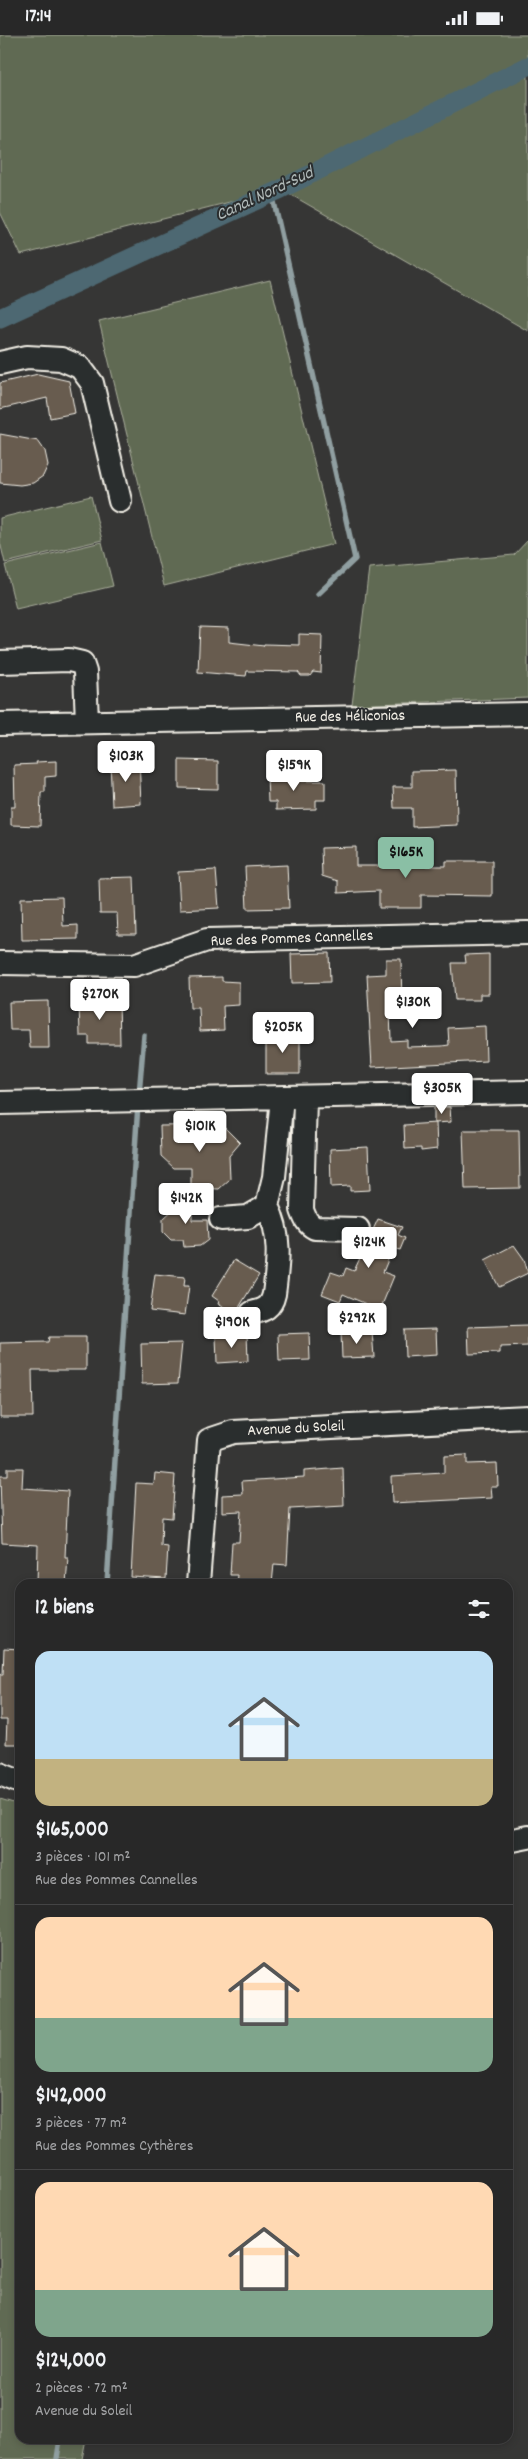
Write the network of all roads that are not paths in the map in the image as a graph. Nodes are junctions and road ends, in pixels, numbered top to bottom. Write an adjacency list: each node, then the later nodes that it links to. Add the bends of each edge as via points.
1 (0, 363): 2 (street, via 27,357 61,359 80,367 92,383)
2 (120, 501)
3 (0, 662): 5 (street, via 69,660 82,663)
4 (528, 714): 5 (street, Rue des Héliconias)
5 (87, 722): 6 (street, Rue des Héliconias)
6 (0, 724)
7 (528, 933): 8 (street, Rue des Pommes Cannelles, via 207,940 134,965)
8 (0, 963)
9 (528, 1092): 10 (street)
10 (305, 1097): 11 (street); 15 (street, via 302,1210 305,1218 315,1228)
11 (282, 1098): 12 (street); 13 (street)
12 (0, 1103)
13 (268, 1206): 14 (street, via 248,1217); 16 (street, via 278,1240 274,1294 266,1309)
14 (221, 1219)
15 (358, 1229)
16 (252, 1313)
17 (528, 1417): 18 (street, Avenue du Soleil, via 233,1432 209,1440)
18 (198, 1579)
19 (0, 1774): 20 (street)
20 (15, 1780)
21 (528, 1837): 22 (street)
22 (513, 1840)

